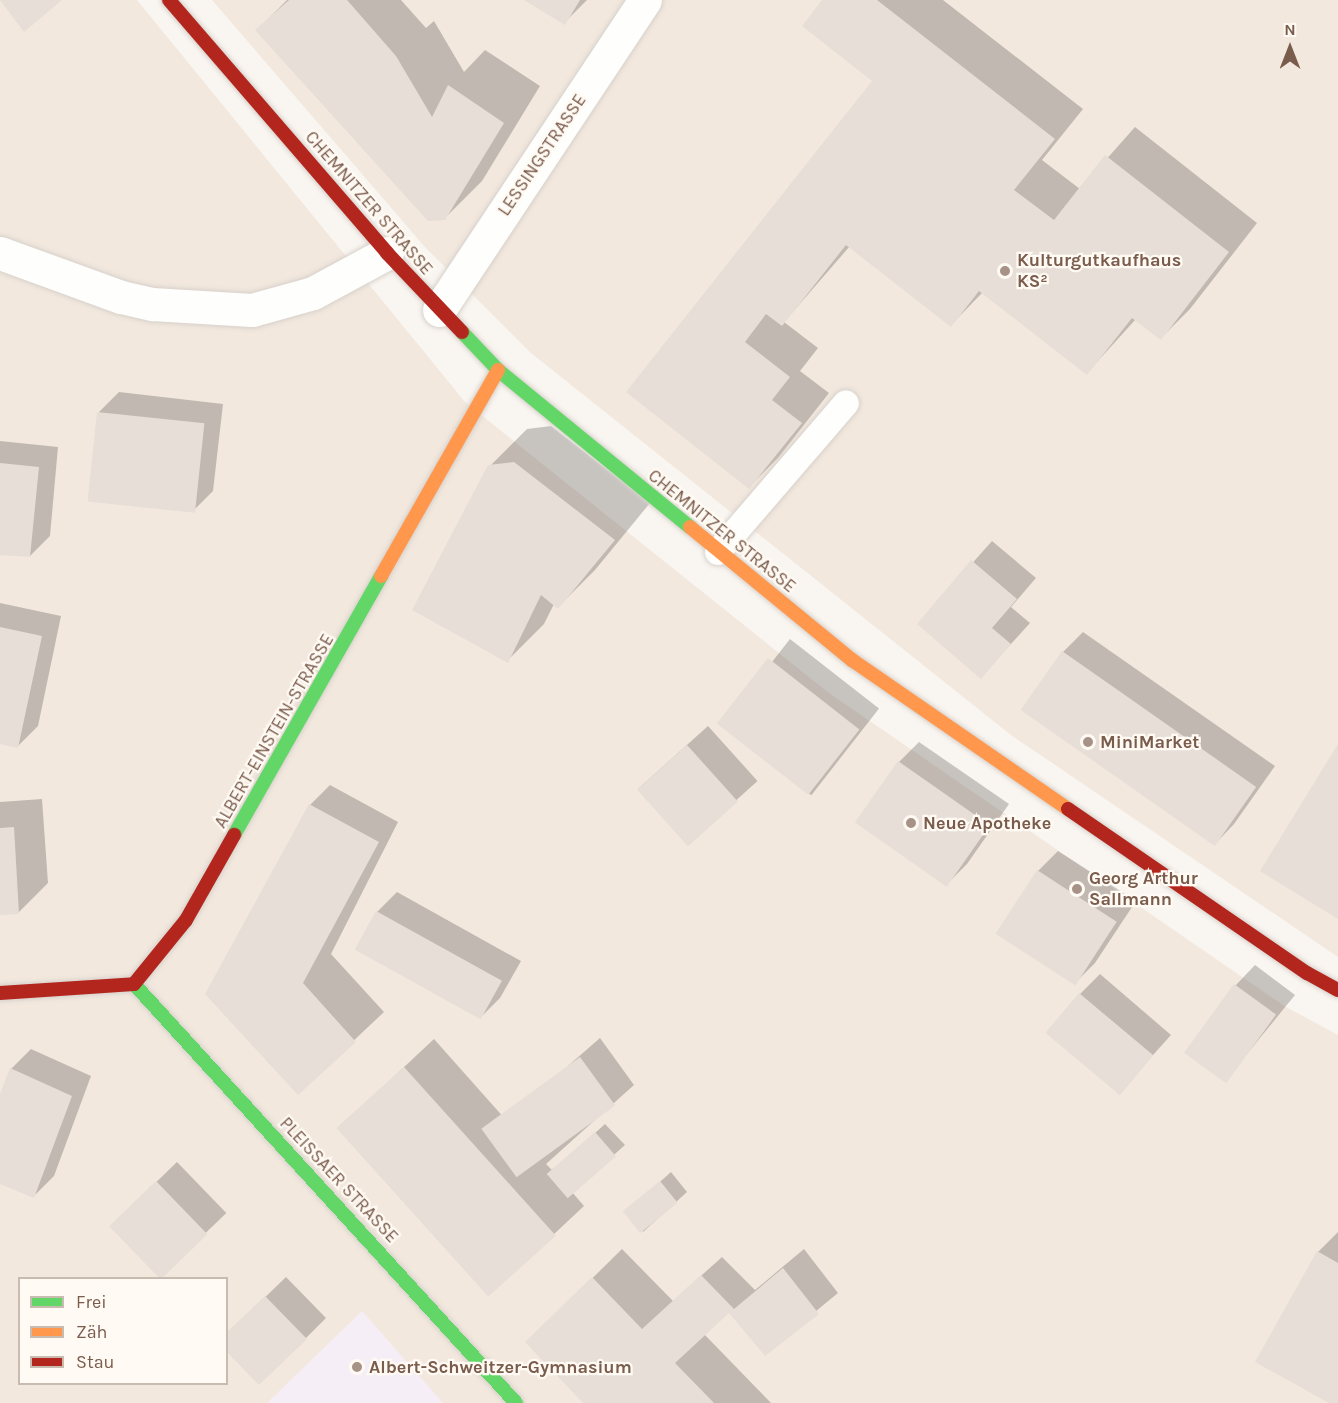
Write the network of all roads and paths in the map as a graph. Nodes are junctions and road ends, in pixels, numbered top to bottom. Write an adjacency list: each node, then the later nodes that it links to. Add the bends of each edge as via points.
1 (169, 0): 4 (street, CHEMNITZER STRASSE)
2 (645, 0): 5 (street, LESSINGSTRASSE)
3 (0, 253): 4 (street, via 121,297 153,304 252,309 314,293)
4 (387, 253): 5 (street, CHEMNITZER STRASSE)
5 (439, 309): 6 (street, CHEMNITZER STRASSE)
6 (498, 370): 8 (street, CHEMNITZER STRASSE); 9 (street, ALBERT-EINSTEIN-STRASSE, via 186,920)
7 (846, 403): 8 (lane)
8 (718, 552): 10 (street, CHEMNITZER STRASSE, via 852,660 1307,973)
9 (134, 984): 11 (street); 12 (street, PLEISSAER STRASSE)
10 (1338, 990)
11 (0, 993)
12 (516, 1403)

